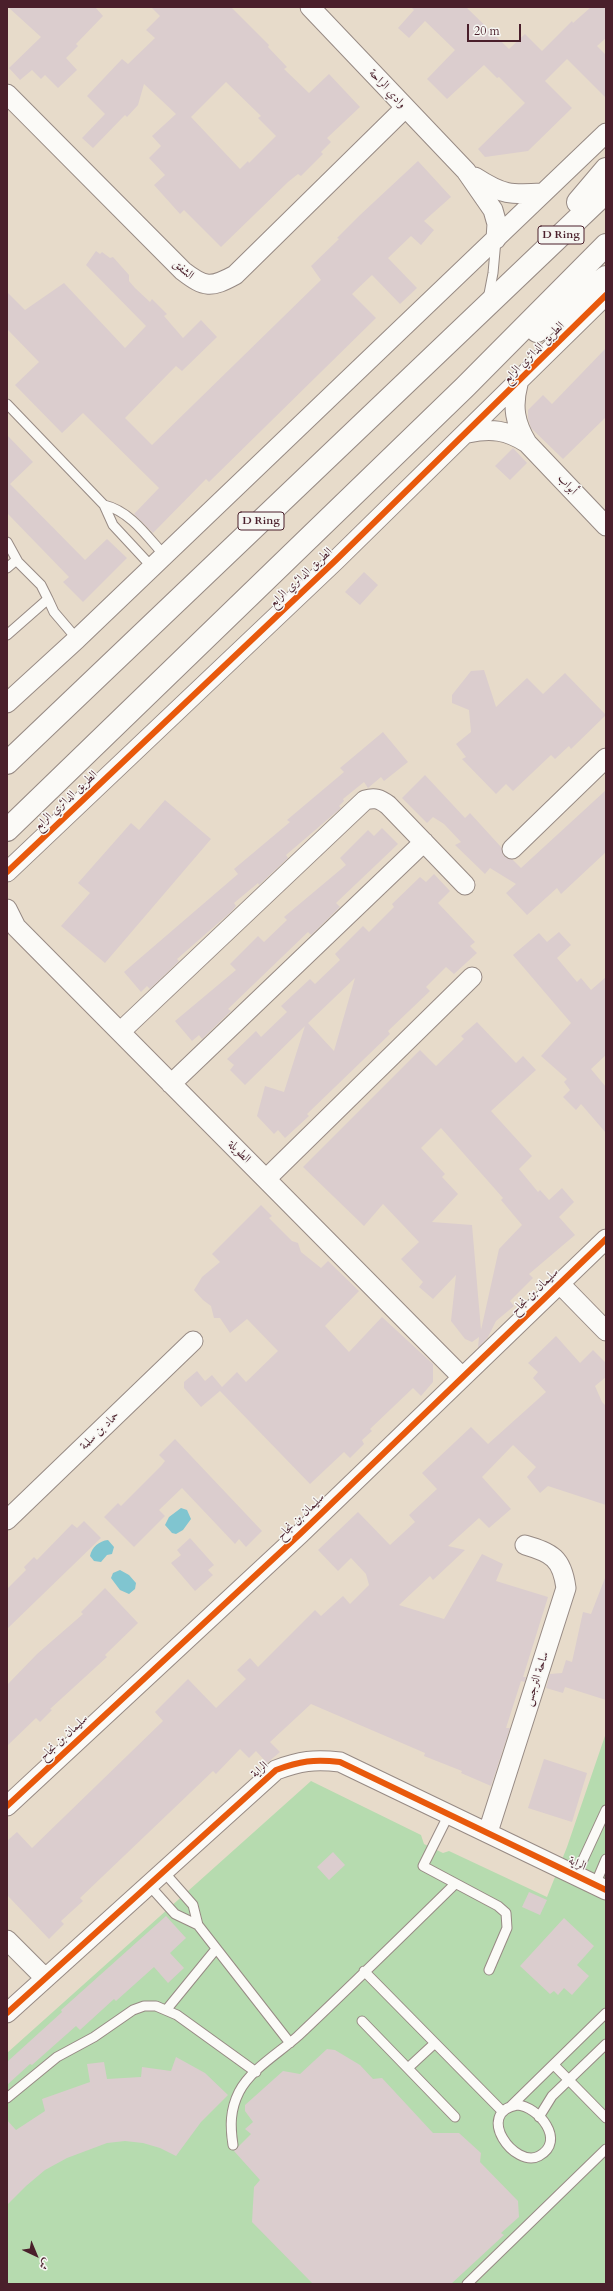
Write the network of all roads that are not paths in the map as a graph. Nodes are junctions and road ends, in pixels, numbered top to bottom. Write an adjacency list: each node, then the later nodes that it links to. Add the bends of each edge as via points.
1 (310, 7): 3 (street, وادي الراحة)
2 (7, 94): 3 (street, الشفق, via 183,272 198,283 218,284 235,275)
3 (405, 108): 6 (street, وادي الراحة)
4 (606, 133): 8 (street)
5 (606, 169): 12 (main road)
6 (466, 171): 8 (street, وادي الراحة, via 497,191 508,194); 9 (street, وادي الراحة, via 493,210 497,224)
7 (606, 192): 12 (main road, D Ring)
8 (542, 193): 9 (street)
9 (496, 239): 14 (lane, via 494,273); 23 (street)
10 (606, 245): 16 (main road, الطريق الدائري الرابع / D Ring)
11 (606, 277): 16 (main road)
12 (515, 279): 14 (main road, D Ring)
13 (606, 295): 15 (street, الطريق الدائري الرابع)
14 (487, 307): 31 (main road, D Ring)
15 (518, 384): 18 (street, الطريق الدائري الرابع); 19 (street, أبواب, via 514,399 514,415)
16 (465, 387): 32 (main road, الطريق الدائري الرابع / D Ring)
17 (7, 404): 20 (lane)
18 (468, 433): 19 (street, أبواب, via 483,429 499,430); 35 (street, الطريق الدائري الرابع)
19 (527, 443): 21 (street, أبواب)
20 (104, 505): 23 (lane, via 113,525); 23 (lane, via 125,514)
21 (606, 526)
22 (7, 542): 24 (lane)
23 (158, 561): 28 (street)
24 (18, 562): 25 (lane); 26 (lane, via 41,585)
25 (7, 568)
26 (48, 599): 27 (lane); 28 (lane, via 54,612)
27 (7, 635)
28 (77, 639): 29 (street)
29 (7, 703)
30 (606, 758): 34 (street)
31 (7, 763)
32 (7, 830)
33 (424, 842): 36 (street); 40 (street, via 382,800 365,800); 41 (street)
34 (512, 849)
35 (7, 872)
36 (465, 885)
37 (7, 908): 38 (street, الطويلة)
38 (12, 924): 40 (street, الطويلة)
39 (472, 977): 42 (street)
40 (120, 1032): 41 (street, الطويلة)
41 (171, 1084): 42 (street, الطويلة)
42 (266, 1179): 47 (street, الطويلة)
43 (606, 1239): 44 (street, سليمان بن نجاح)
44 (560, 1284): 45 (street); 47 (street, سليمان بن نجاح)
45 (606, 1332)
46 (193, 1341): 48 (street, حماد بن سلمة)
47 (462, 1377): 50 (street, سليمان بن نجاح, via 300,1534)
48 (7, 1520)
49 (525, 1545): 53 (street, ساحة النرجس, via 546,1551 560,1563 566,1588)
50 (7, 1806)
51 (606, 1810): 56 (lane)
52 (448, 1814): 53 (street, الراية); 55 (street, الراية, via 340,1762 300,1761 276,1770); 58 (lane, via 423,1866)
53 (488, 1832): 56 (street, الراية)
54 (606, 1859): 59 (lane)
55 (163, 1871): 57 (street, الراية); 60 (lane, via 193,1905)
56 (576, 1875): 59 (street, الراية)
57 (148, 1884): 60 (lane, via 175,1914); 65 (street, الراية)
58 (455, 1884): 63 (lane, via 498,1906 506,1913 507,1928); 64 (lane)
59 (600, 1887)
60 (198, 1925): 62 (lane)
61 (7, 1940): 65 (street)
62 (216, 1949): 66 (lane); 70 (lane)
63 (489, 1970)
64 (364, 1971): 70 (lane); 71 (lane)
65 (45, 1978): 67 (street, الراية)
66 (167, 2009): 75 (lane); 77 (lane, via 156,2006 132,2010 94,2037 57,2057)
67 (7, 2013)
68 (606, 2013): 73 (lane)
69 (362, 2021): 74 (lane)
70 (290, 2043): 75 (lane)
71 (435, 2043): 74 (lane); 79 (lane)
72 (606, 2044): 76 (lane)
73 (554, 2065): 76 (lane); 78 (lane)
74 (408, 2068): 80 (lane)
75 (256, 2072): 83 (lane, via 240,2091 234,2105 230,2119)
76 (569, 2080): 81 (lane, via 552,2096); 82 (lane)
77 (7, 2098)
78 (511, 2106): 79 (lane); 81 (lane, via 522,2105)
79 (502, 2112): 81 (lane, via 498,2124 501,2136 518,2153 530,2158 545,2152 550,2145 549,2128)
80 (455, 2117)
81 (540, 2117)
82 (606, 2118)
83 (233, 2145)
84 (606, 2149): 85 (lane)
85 (467, 2284)

